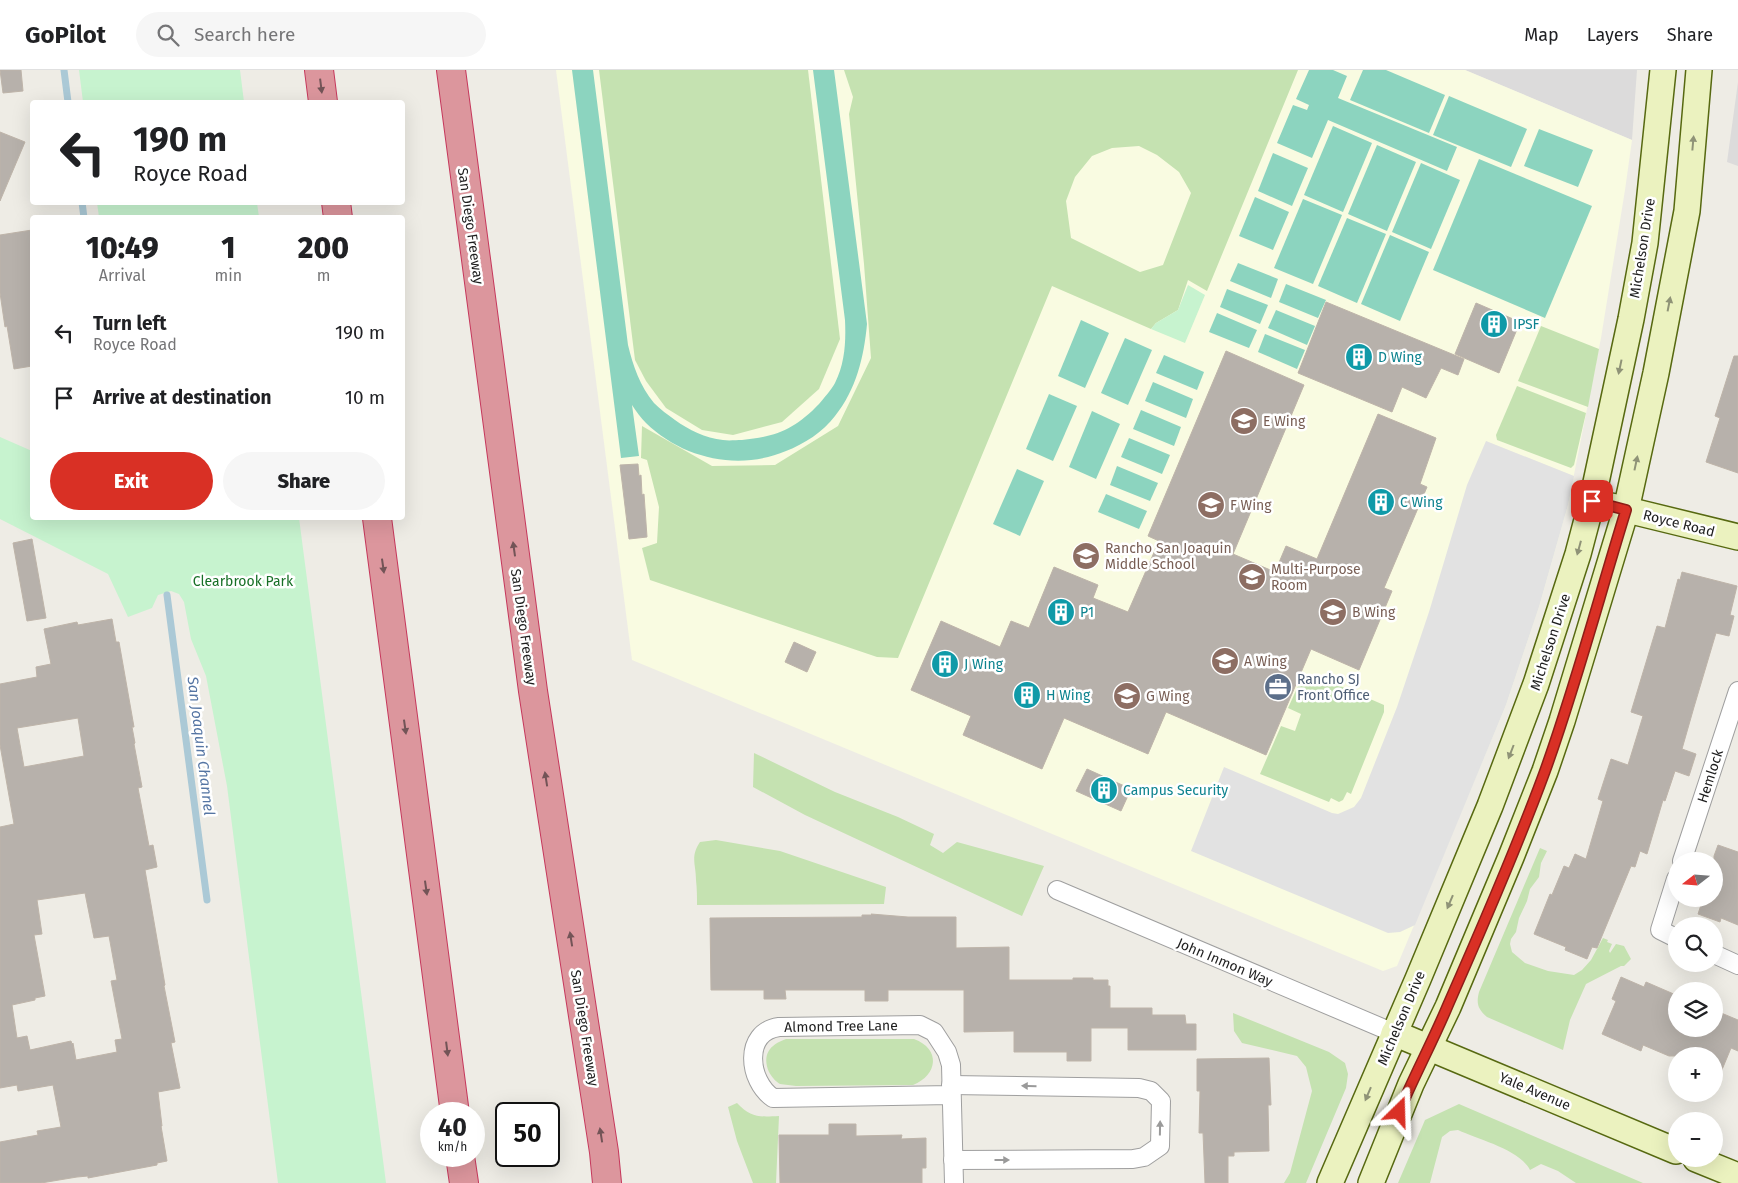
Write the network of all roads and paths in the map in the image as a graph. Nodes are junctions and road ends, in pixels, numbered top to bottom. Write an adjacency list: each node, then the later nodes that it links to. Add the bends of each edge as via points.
1 (319, 70): 5 (highway, one-way to 5)
2 (450, 70): 27 (highway, San Diego Freeway, one-way to 2, via 532,691)
3 (1663, 70): 6 (main road, Michelson Drive, one-way to 6, via 1645,243)
4 (1699, 70): 7 (main road, one-way to 4, via 1687,210)
5 (323, 100)
6 (1592, 501): 7 (main road, Royce Road); 17 (main road, Michelson Drive, one-way to 17, via 1536,684 1490,806)
7 (1626, 510): 9 (main road, Royce Road); 18 (main road, via 1545,771)
8 (377, 520): 20 (highway, one-way to 20)
9 (1738, 538)
10 (1738, 691): 11 (street, Hemlock)
11 (1685, 852)
12 (1057, 890): 17 (street, John Inmon Way)
13 (1668, 905): 14 (street, via 1660,930)
14 (1668, 934)
15 (1723, 958): 16 (street)
16 (1738, 965)
17 (1394, 1033): 18 (main road, Yale Avenue); 29 (main road, Michelson Drive, one-way to 29)
18 (1428, 1048): 21 (main road, Yale Avenue); 30 (main road)
19 (951, 1090): 19 (street, Almond Tree Lane, via 952,1065 947,1052 934,1032 920,1025 769,1028 754,1046 754,1071 759,1086 773,1098); 22 (street, Almond Tree Lane); 22 (street, Almond Tree Lane, one-way to 19, via 1144,1157 1160,1146 1161,1101 1151,1091 1139,1088)
20 (453, 1102)
21 (1668, 1147)
22 (953, 1160): 28 (street, Almond Tree Lane)
23 (462, 1167): 26 (highway)
24 (1716, 1167): 25 (main road)
25 (1738, 1176)
26 (464, 1183)
27 (608, 1183)
28 (954, 1183)
29 (1330, 1183)
30 (1371, 1183)

